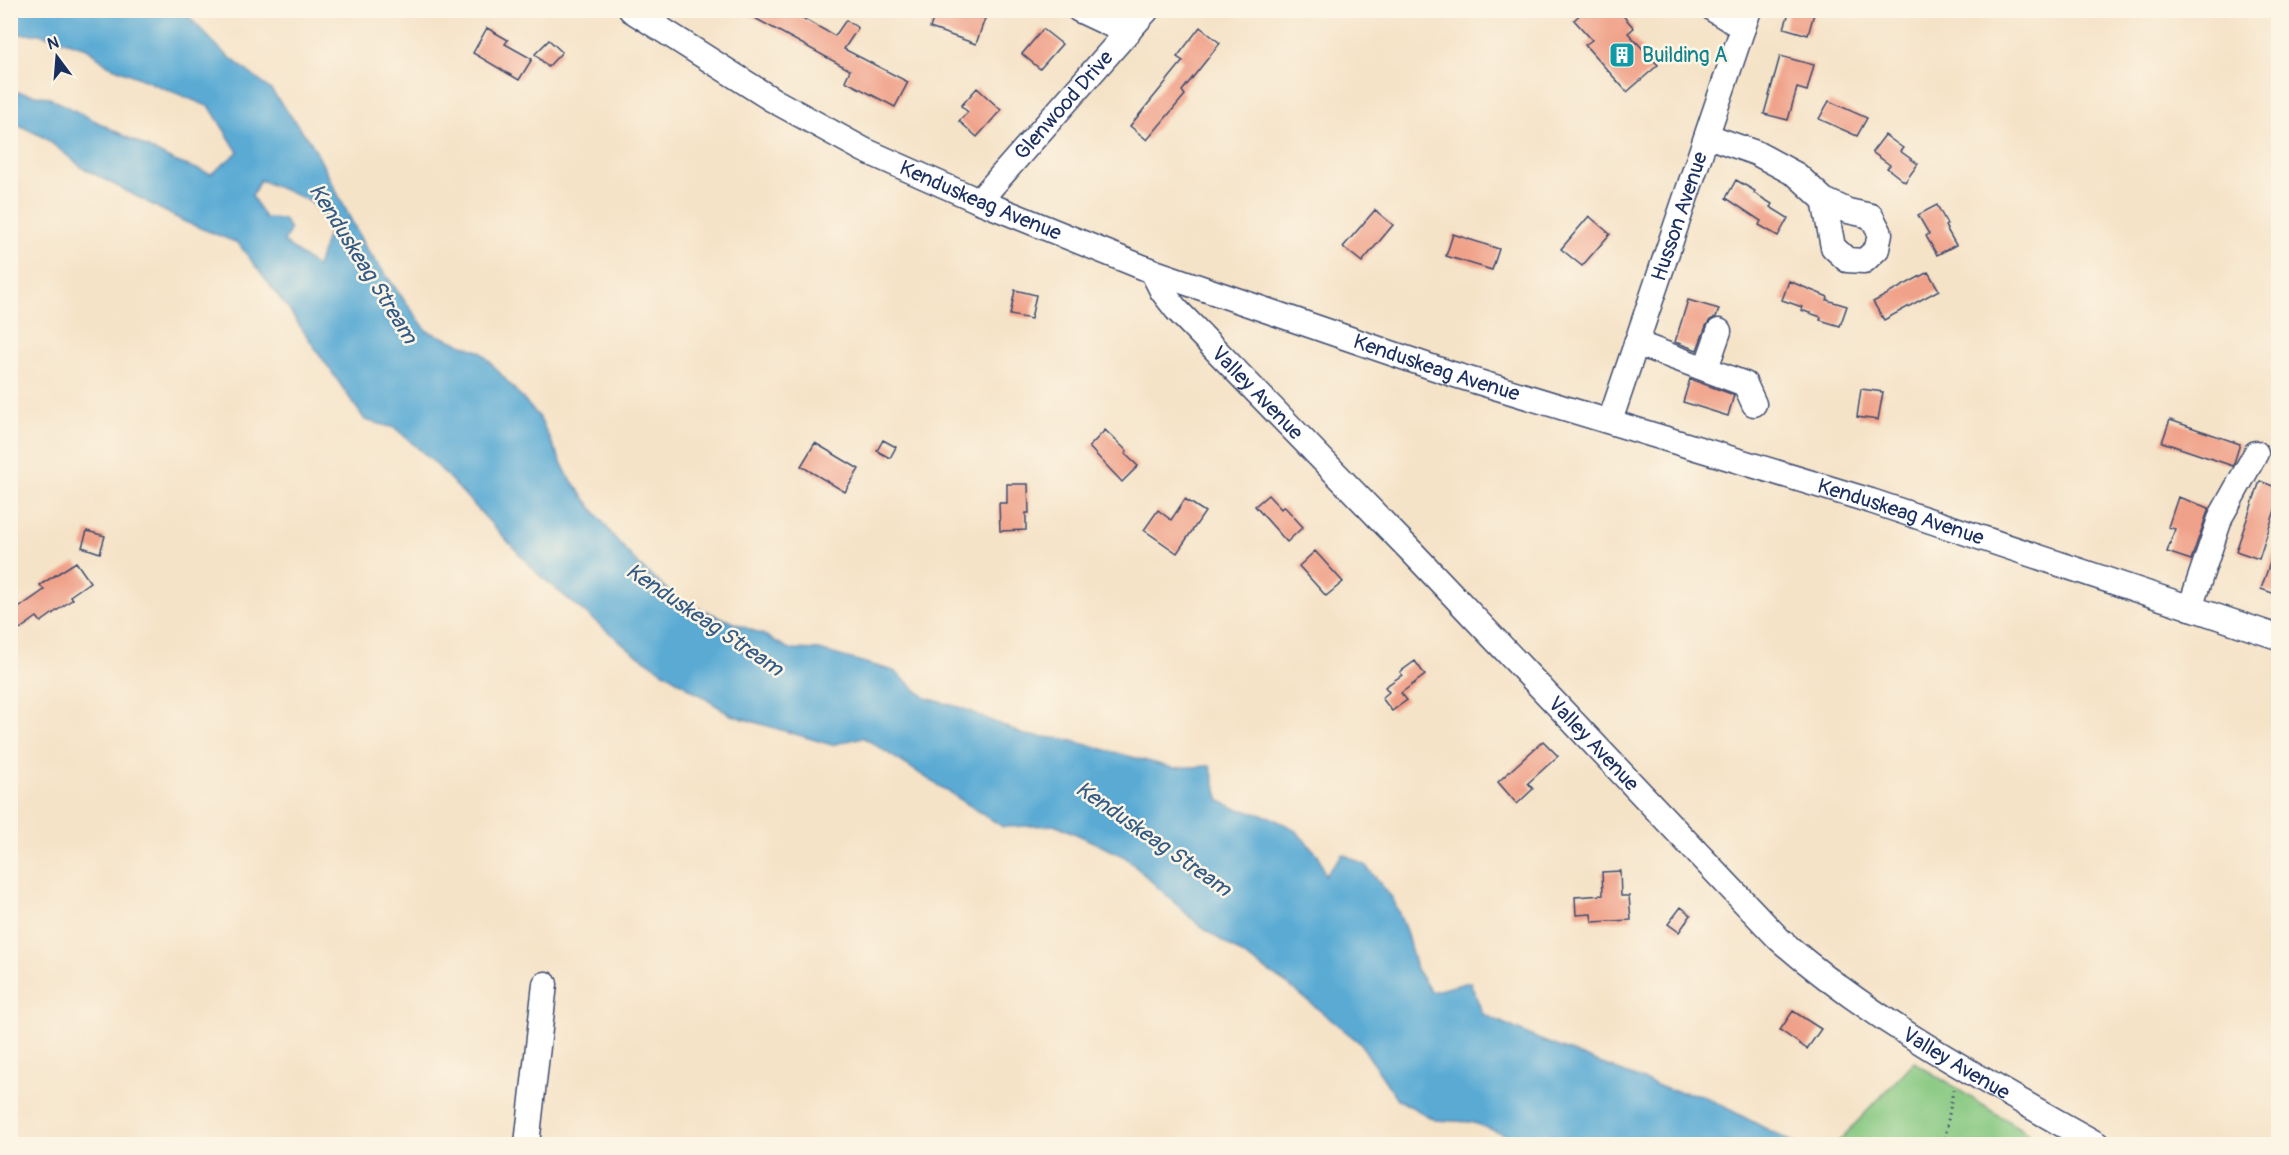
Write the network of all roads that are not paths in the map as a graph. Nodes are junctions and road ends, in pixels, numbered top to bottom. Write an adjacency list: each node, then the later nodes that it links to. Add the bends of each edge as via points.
1 (632, 10): 9 (street, Kenduskeag Avenue, via 808,120)
2 (1079, 10): 6 (street)
3 (1147, 10): 6 (street, Glenwood Drive)
4 (1714, 10): 5 (street)
5 (1746, 19): 7 (street, Husson Avenue)
6 (1128, 33): 9 (street, Glenwood Drive)
7 (1708, 136): 8 (street, via 1756,153 1797,175); 12 (street, Husson Avenue)
8 (1824, 200)
9 (979, 201): 10 (street, Kenduskeag Avenue)
10 (1152, 271): 15 (street, Kenduskeag Avenue, via 1452,374); 21 (street, Valley Avenue, via 1176,309 1762,923 1833,984 1882,1019)
11 (1719, 331): 13 (street)
12 (1636, 343): 13 (street); 15 (street, Husson Avenue)
13 (1706, 368): 14 (street, via 1745,384)
14 (1754, 404)
15 (1610, 422): 17 (street, Kenduskeag Avenue, via 1871,501)
16 (2256, 453): 17 (street, via 2221,516)
17 (2190, 608): 18 (street, Kenduskeag Avenue)
18 (2278, 637)
19 (545, 984): 20 (street)
20 (526, 1144)
21 (2097, 1144)

